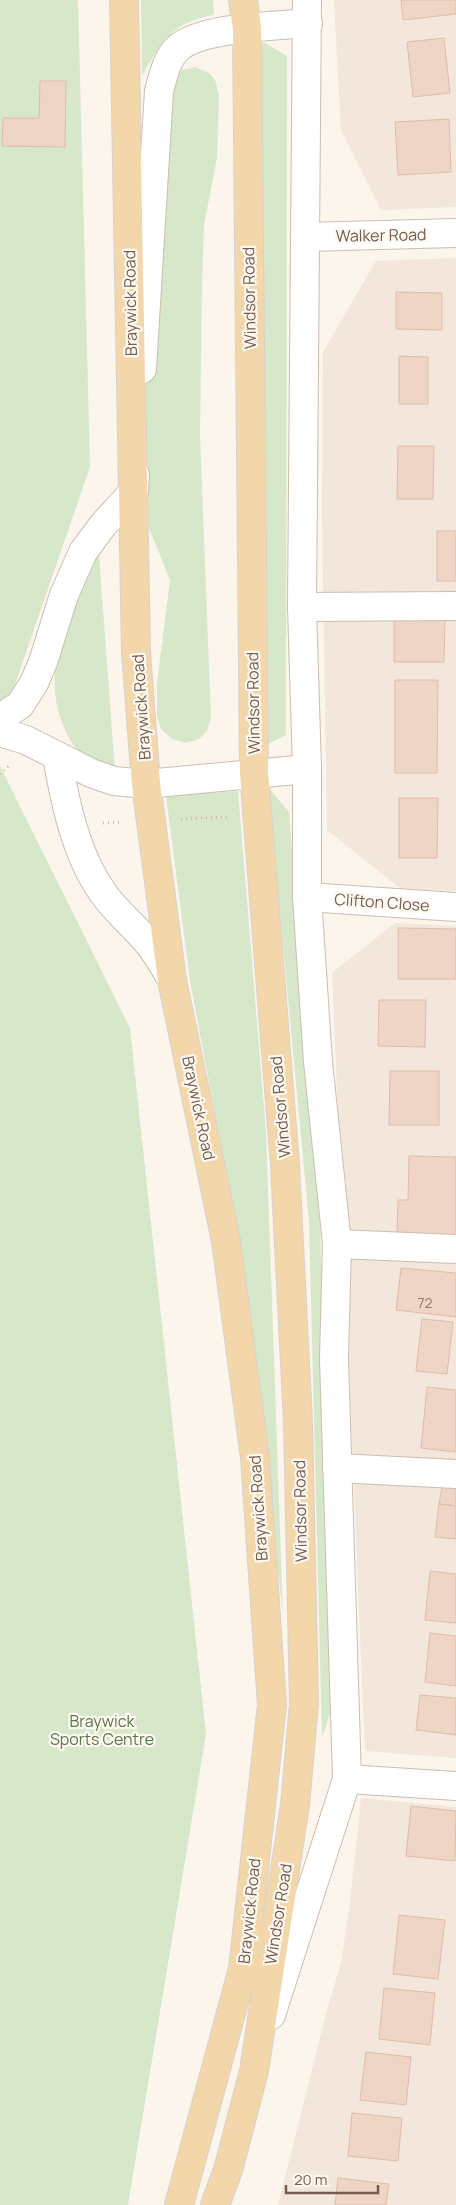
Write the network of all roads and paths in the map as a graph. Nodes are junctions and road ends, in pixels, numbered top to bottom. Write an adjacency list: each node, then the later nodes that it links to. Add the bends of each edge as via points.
1 (124, 0): 7 (main road, Braywick Road)
2 (243, 0): 4 (main road, Windsor Road)
3 (308, 12): 4 (street); 6 (street)
4 (246, 28): 7 (street, via 198,38 177,49 166,68 159,91); 14 (main road, Windsor Road)
5 (456, 233): 6 (street, Walker Road)
6 (306, 237): 9 (street)
7 (134, 492): 10 (street, via 83,552 64,595 44,662 34,683 20,705); 15 (main road, Braywick Road, via 136,652)
8 (456, 606): 9 (street)
9 (302, 607): 13 (street)
10 (0, 718)
11 (0, 732): 12 (street, via 26,740)
12 (57, 756): 15 (street, via 98,776); 18 (street, via 65,802 86,862 102,892 149,943)
13 (307, 769): 14 (street); 16 (street)
14 (254, 772): 15 (street); 25 (main road, Windsor Road, via 285,1165 298,1422 304,1704 295,1805)
15 (146, 784): 18 (main road, Braywick Road)
16 (307, 898): 17 (street, Clifton Close); 19 (street, via 318,1062)
17 (456, 907)
18 (172, 980): 26 (main road, Braywick Road, via 226,1241 255,1458 272,1705 243,1969)
19 (337, 1244): 20 (street); 21 (street, via 334,1359)
20 (456, 1248)
21 (337, 1468): 22 (street); 23 (street)
22 (456, 1474)
23 (347, 1779): 24 (street); 25 (street)
24 (456, 1786)
25 (254, 2071): 27 (main road, Windsor Road, via 228,2170)
26 (179, 2205)
27 (215, 2205)

